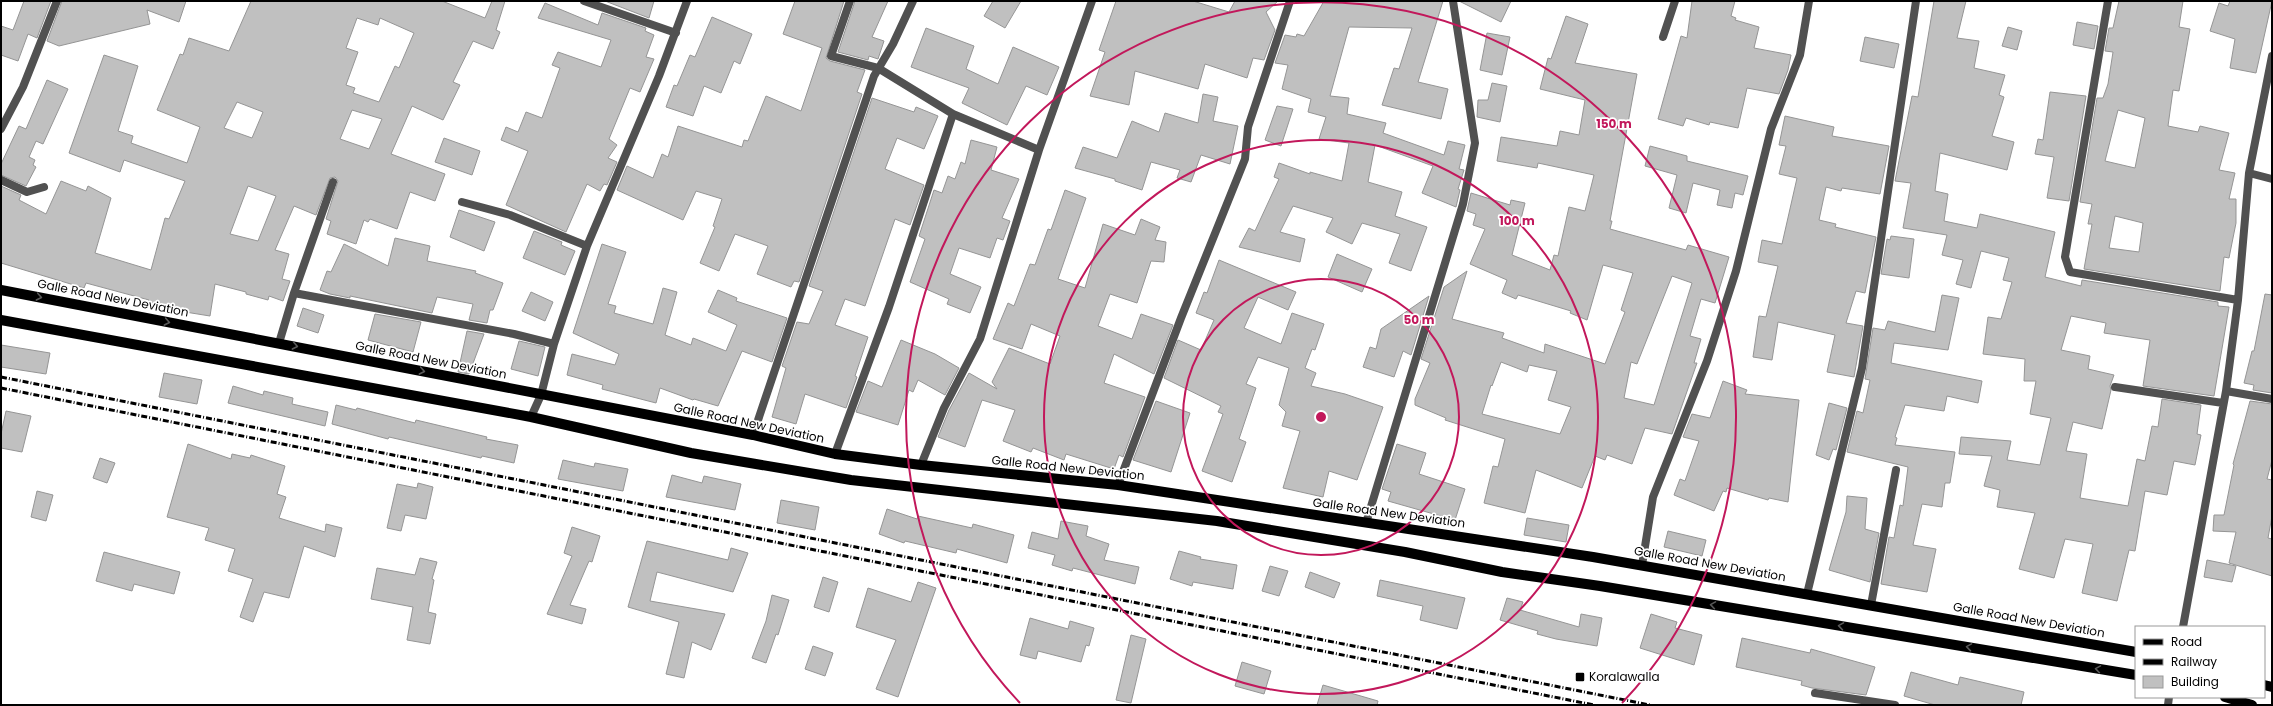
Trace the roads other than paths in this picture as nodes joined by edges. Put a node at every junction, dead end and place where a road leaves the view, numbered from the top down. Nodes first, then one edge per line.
1 (57, 1) edge
2 (584, 1) edge
3 (687, 1) edge
4 (850, 1) edge
5 (913, 1) edge
6 (1092, 1) edge
7 (1290, 1) edge
8 (1453, 1) edge
9 (1676, 1) edge
10 (1809, 1) edge
11 (1916, 1) edge
12 (2108, 1) edge
13 (676, 33) junction
14 (1663, 37) dead end
15 (2272, 56) edge
16 (878, 68) junction
17 (953, 114) junction
18 (1, 129) edge
19 (1039, 150) junction
20 (2249, 172) junction
21 (2272, 179) edge
22 (1, 180) edge
23 (333, 182) dead end
24 (44, 187) dead end
25 (462, 202) dead end
26 (587, 246) junction
27 (1, 290) edge
28 (294, 293) junction
29 (2238, 300) junction
30 (1, 320) edge
31 (279, 343) junction
32 (554, 344) junction
33 (2116, 387) dead end
34 (2226, 391) junction
35 (541, 395) junction
36 (2272, 399) edge
37 (2223, 403) junction
38 (531, 417) junction
39 (753, 435) junction
40 (835, 454) junction
41 (921, 465) junction
42 (1896, 470) dead end
43 (1118, 485) junction
44 (1366, 523) junction
45 (1642, 565) junction
46 (1807, 594) junction
47 (1871, 605) junction
48 (2183, 626) edge
49 (2135, 652) edge
50 (2135, 675) edge
51 (1815, 693) dead end
52 (2228, 698) edge
53 (1895, 705) edge
54 (2252, 705) edge

1 - 18 street
2 - 13 street
3 - 13 street
4 - 16 street
5 - 16 street
6 - 19 street
7 - 43 street
8 - 44 street
9 - 14 street
10 - 45 street
11 - 46 street
12 - 29 street
13 - 26 street
15 - 20 street
16 - 17 street
16 - 39 street
17 - 19 street
17 - 40 street
19 - 41 street
20 - 21 street
20 - 29 street
22 - 24 street
23 - 28 street
25 - 26 street
26 - 32 street
27 -> 31 main road, Galle Road New Deviation
28 - 31 street
28 - 32 street
29 - 34 street
30 - 38 main road
31 -> 35 main road, Galle Road New Deviation
32 - 35 street
33 - 37 street
34 - 36 street
34 - 37 street
35 - 38 street
35 - 39 main road, Galle Road New Deviation
37 - 48 street
50 -> 38 main road
39 - 40 main road, Galle Road New Deviation
40 - 41 main road, Galle Road New Deviation
41 - 43 main road, Galle Road New Deviation
42 - 47 street
43 - 44 main road, Galle Road New Deviation
44 - 45 main road, Galle Road New Deviation
45 - 46 main road, Galle Road New Deviation
46 - 47 main road, Galle Road New Deviation
47 - 49 main road, Galle Road New Deviation
51 - 53 street
52 - 54 main road

